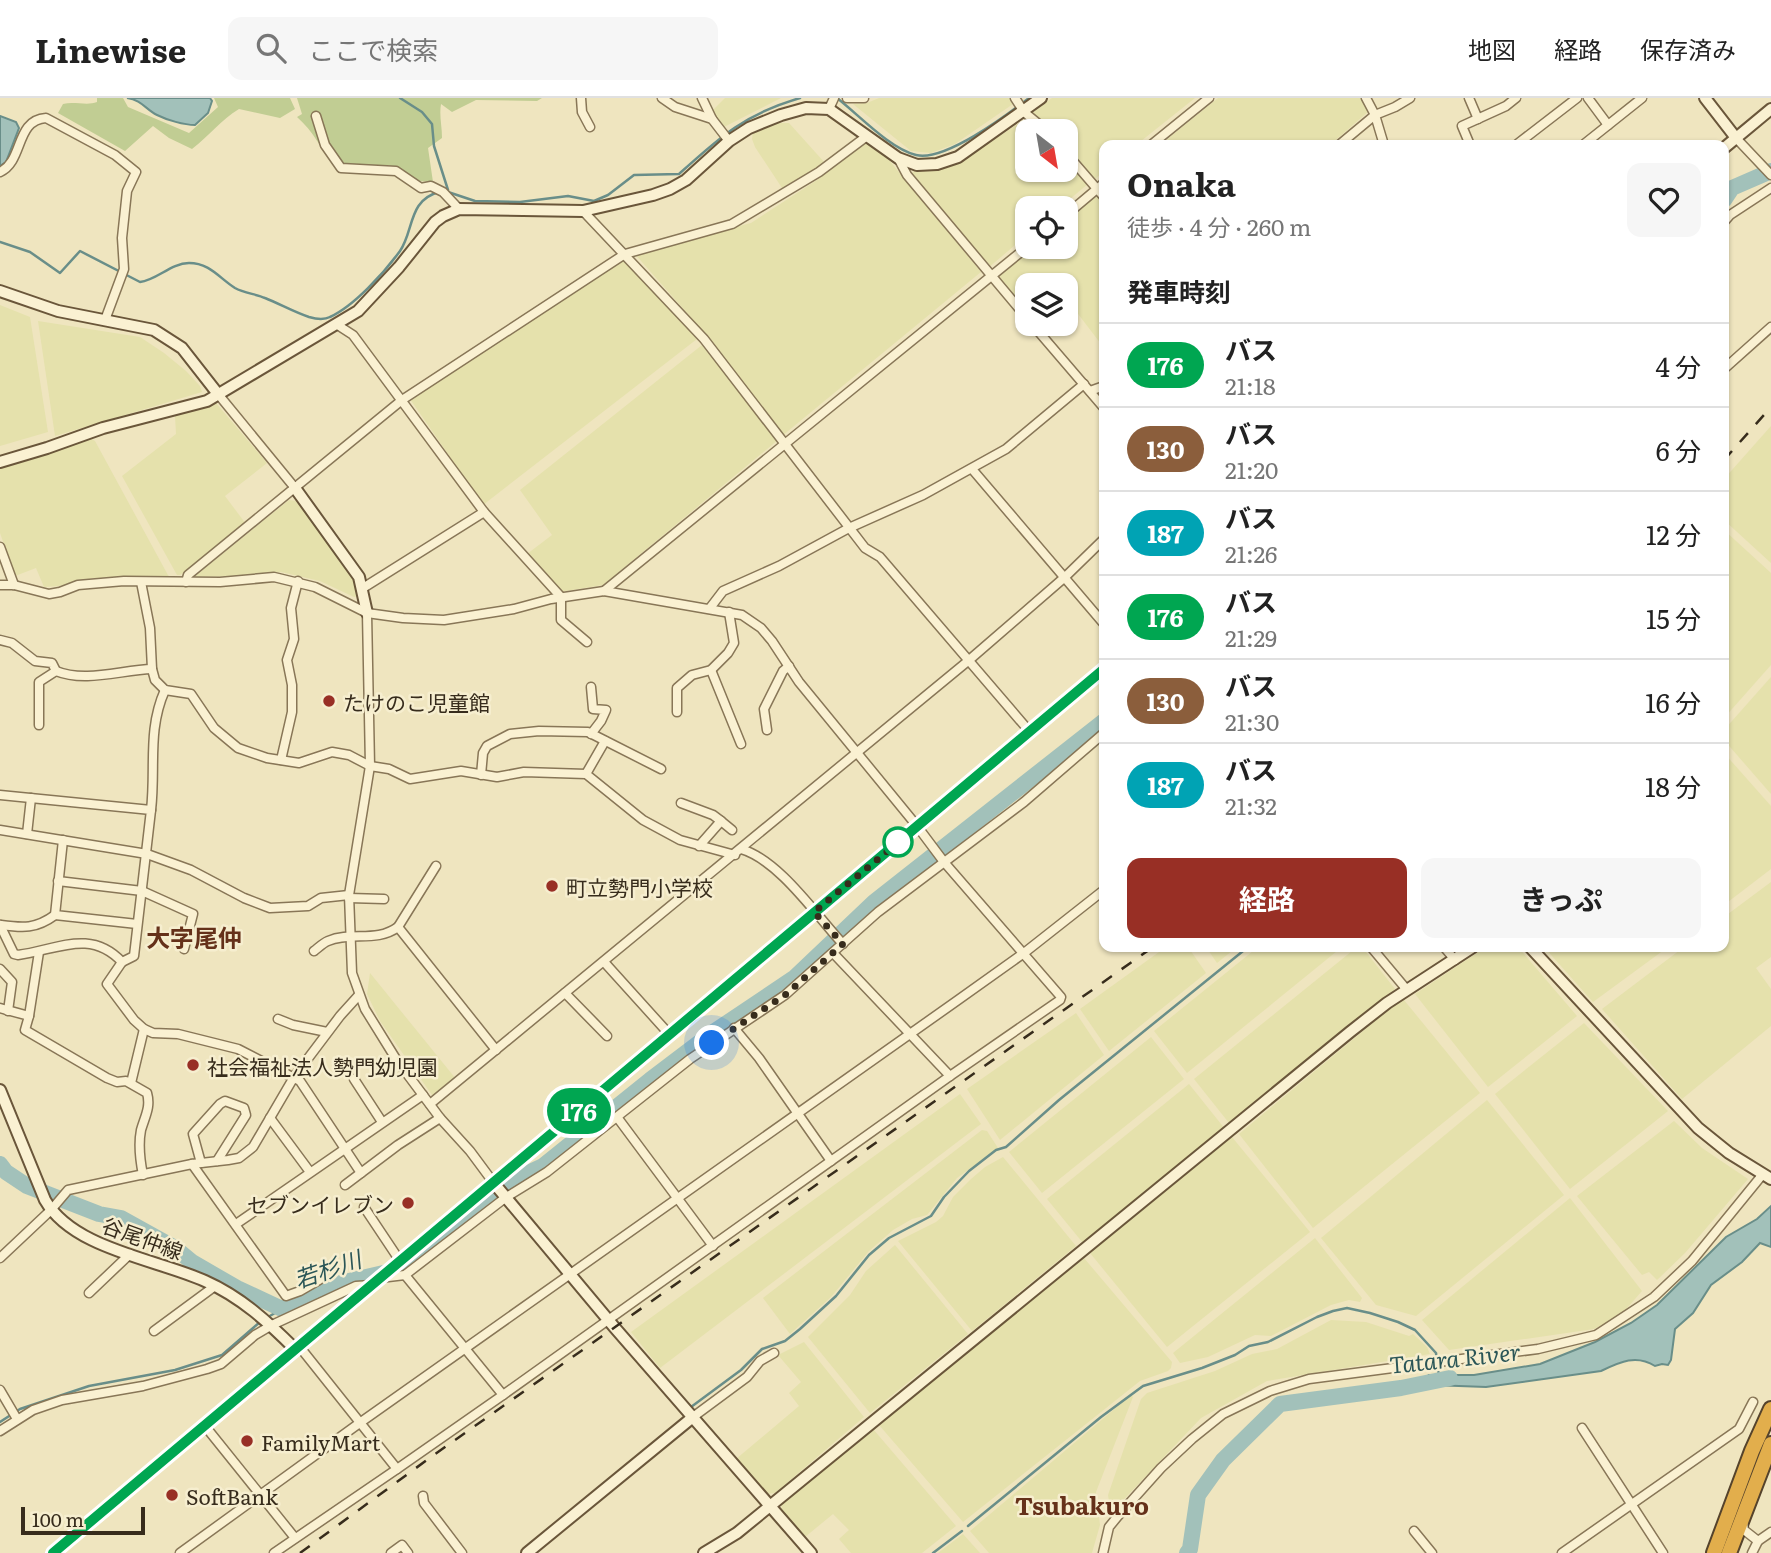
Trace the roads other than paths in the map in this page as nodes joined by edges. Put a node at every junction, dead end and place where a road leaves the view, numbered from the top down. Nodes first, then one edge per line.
1 (581, 98) edge
2 (662, 98) edge
3 (702, 98) edge
4 (846, 98) edge
5 (863, 98) edge
6 (1041, 98) edge
7 (1209, 98) edge
8 (1366, 98) edge
9 (1410, 98) edge
10 (1469, 98) edge
11 (1516, 98) edge
12 (1577, 98) edge
13 (1588, 98) edge
14 (1705, 98) edge
15 (1638, 99) edge
16 (832, 103) edge
17 (1019, 105) edge
18 (1771, 109) edge
19 (1375, 115) junction
20 (316, 116) dead end
21 (1478, 118) junction
22 (1034, 119) edge
23 (712, 120) junction
24 (1608, 125) junction
25 (590, 127) dead end
26 (725, 136) junction
27 (867, 136) junction
28 (1736, 138) junction
29 (1157, 140) edge
30 (1345, 140) edge
31 (1382, 140) edge
32 (1468, 140) edge
33 (1522, 140) edge
34 (1589, 140) edge
35 (1729, 144) edge
36 (898, 158) junction
37 (1078, 164) edge
38 (0, 172) edge
39 (1771, 175) edge
40 (1099, 184) edge
41 (1099, 188) edge
42 (1771, 188) edge
43 (1078, 205) edge
44 (459, 209) junction
45 (583, 211) junction
46 (1729, 216) edge
47 (625, 254) junction
48 (1015, 257) edge
49 (991, 276) junction
50 (0, 291) edge
51 (1015, 304) edge
52 (105, 320) junction
53 (336, 324) junction
54 (1771, 327) edge
55 (1042, 336) edge
56 (1729, 365) edge
57 (1084, 384) junction
58 (1099, 388) edge
59 (1090, 391) junction
60 (218, 394) junction
61 (402, 400) junction
62 (1099, 402) edge
63 (785, 445) junction
64 (0, 462) edge
65 (972, 469) junction
66 (295, 488) junction
67 (484, 512) junction
68 (849, 528) junction
69 (1099, 544) edge
70 (0, 547) edge
71 (1065, 577) junction
72 (298, 581) junction
73 (141, 582) junction
74 (186, 582) junction
75 (14, 584) junction
76 (0, 586) edge
77 (363, 588) junction
78 (604, 591) junction
79 (561, 597) junction
80 (710, 608) junction
81 (729, 612) junction
82 (367, 613) junction
83 (1099, 618) edge
84 (0, 640) edge
85 (587, 642) dead end
86 (968, 661) junction
87 (789, 666) junction
88 (152, 669) junction
89 (711, 670) junction
90 (56, 671) junction
91 (1099, 673) edge
92 (591, 687) dead end
93 (165, 690) junction
94 (677, 712) dead end
95 (39, 725) dead end
96 (766, 730) dead end
97 (1030, 732) junction
98 (591, 734) junction
99 (1099, 737) edge
100 (605, 741) junction
101 (741, 744) dead end
102 (856, 751) junction
103 (281, 760) junction
104 (370, 766) junction
105 (661, 769) dead end
106 (586, 774) junction
107 (481, 775) junction
108 (0, 795) edge
109 (31, 798) junction
110 (681, 803) dead end
111 (151, 810) junction
112 (721, 821) junction
113 (917, 825) junction
114 (0, 830) edge
115 (732, 830) dead end
116 (27, 834) junction
117 (63, 840) junction
118 (699, 846) junction
119 (738, 852) junction
120 (146, 854) junction
121 (944, 862) junction
122 (436, 866) dead end
123 (58, 881) junction
124 (142, 891) junction
125 (1099, 894) edge
126 (349, 896) junction
127 (384, 899) dead end
128 (814, 912) junction
129 (55, 915) junction
130 (0, 925) edge
131 (137, 925) junction
132 (398, 927) junction
133 (350, 937) junction
134 (843, 944) junction
135 (184, 949) dead end
136 (314, 951) dead end
137 (40, 952) junction
138 (1375, 952) edge
139 (1448, 952) edge
140 (1466, 952) edge
141 (1535, 952) edge
142 (1024, 953) junction
143 (834, 954) junction
144 (1455, 960) junction
145 (122, 962) junction
146 (605, 963) junction
147 (0, 969) edge
148 (1407, 990) junction
149 (565, 993) junction
150 (359, 995) junction
151 (4, 1009) edge
152 (29, 1016) junction
153 (278, 1019) dead end
154 (734, 1028) junction
155 (144, 1029) junction
156 (327, 1032) junction
157 (908, 1034) junction
158 (670, 1035) junction
159 (607, 1036) dead end
160 (496, 1050) junction
161 (950, 1076) junction
162 (294, 1077) junction
163 (354, 1079) dead end
164 (131, 1083) junction
165 (1, 1092) edge
166 (423, 1095) junction
167 (430, 1104) junction
168 (797, 1114) junction
169 (617, 1117) junction
170 (270, 1118) junction
171 (440, 1118) junction
172 (382, 1122) junction
173 (344, 1147) junction
174 (217, 1161) junction
175 (831, 1161) junction
176 (196, 1163) junction
177 (310, 1172) junction
178 (361, 1173) junction
179 (143, 1175) junction
180 (1768, 1177) edge
181 (345, 1185) dead end
182 (499, 1190) junction
183 (679, 1199) junction
184 (50, 1204) junction
185 (364, 1207) dead end
186 (239, 1222) dead end
187 (713, 1245) junction
188 (130, 1254) junction
189 (0, 1258) edge
190 (399, 1262) junction
191 (405, 1275) junction
192 (570, 1275) junction
193 (378, 1279) junction
194 (319, 1280) dead end
195 (215, 1286) junction
196 (309, 1286) junction
197 (89, 1293) dead end
198 (318, 1301) junction
199 (609, 1320) junction
200 (272, 1325) junction
201 (154, 1331) dead end
202 (297, 1347) junction
203 (465, 1349) junction
204 (774, 1353) dead end
205 (0, 1390) edge
206 (503, 1395) junction
207 (1753, 1402) dead end
208 (1771, 1409) edge
209 (693, 1417) junction
210 (17, 1419) junction
211 (361, 1423) junction
212 (205, 1426) junction
213 (1582, 1428) dead end
214 (0, 1431) edge
215 (1771, 1444) edge
216 (397, 1469) junction
217 (260, 1496) junction
218 (424, 1496) dead end
219 (1632, 1504) junction
220 (769, 1505) junction
221 (1743, 1515) junction
222 (1414, 1531) dead end
223 (1771, 1532) edge
224 (295, 1538) junction
225 (1758, 1541) junction
226 (53, 1553) edge
227 (180, 1553) edge
228 (274, 1553) edge
229 (391, 1553) edge
230 (408, 1553) edge
231 (461, 1553) edge
232 (527, 1553) edge
233 (704, 1553) edge
234 (811, 1553) edge
235 (1102, 1553) edge
236 (1432, 1553) edge
237 (1562, 1553) edge
238 (1664, 1553) edge
239 (1714, 1553) edge
240 (1729, 1553) edge
241 (1752, 1553) edge

1 - 25 street
2 - 23 street
3 - 23 street
4 - 5 street
6 - 17 street
7 - 29 street
8 - 19 street
9 - 19 street
10 - 21 street
11 - 21 street
12 - 33 street
13 - 24 street
14 - 28 street
15 - 24 street
16 - 26 street
16 - 27 street
17 - 22 street
17 - 36 street
18 - 28 street
19 - 30 street
19 - 31 street
20 - 44 street
21 - 32 street
23 - 26 street
24 - 34 street
26 - 45 street
27 - 36 street
27 - 47 street
28 - 35 street
28 - 39 street
36 - 49 street
37 - 40 street
38 - 52 street
41 - 43 street
42 - 46 street
44 - 45 street
44 - 53 street
45 - 47 street
47 - 61 street
47 - 63 street
48 - 49 street
49 - 51 street
49 - 63 street
50 - 52 street
52 - 60 street
53 - 60 street
53 - 61 street
54 - 56 street
55 - 57 street
57 - 59 street
57 - 65 street
58 - 59 street
59 - 62 street
60 - 64 street
60 - 66 street
61 - 66 street
61 - 67 street
63 - 68 street
63 - 78 street
65 - 68 street
65 - 71 street
66 - 74 street
66 - 77 street
67 - 77 street
67 - 79 street
68 - 80 street
68 - 86 street
69 - 71 street
70 - 75 street
71 - 83 street
71 - 86 street
72 - 74 street
72 - 82 street
72 - 103 street
73 - 74 street
73 - 75 street
73 - 88 street
75 - 76 street
77 - 82 street
78 - 79 street
78 - 80 street
79 - 82 street
79 - 85 street
80 - 81 street
81 - 87 street
81 - 89 street
82 - 104 street
84 - 90 street
86 - 97 street
86 - 102 street
87 - 96 street
87 - 102 street
88 - 90 street
88 - 93 street
89 - 94 street
89 - 101 street
90 - 95 street
91 - 97 street
92 - 98 street
93 - 103 street
93 - 111 street
97 - 113 street
98 - 100 street
98 - 107 street
99 - 121 street
100 - 105 street
100 - 106 street
102 - 113 street
102 - 119 street
103 - 104 street
104 - 107 street
104 - 126 street
106 - 107 street
106 - 118 street
108 - 109 street
109 - 111 street
109 - 116 street
110 - 112 street
111 - 120 street
112 - 115 street
112 - 118 street
113 - 121 street
113 - 128 street
114 - 116 street
116 - 117 street
117 - 120 street
117 - 123 street
118 - 119 street
119 - 128 street
119 - 146 street
120 - 124 street
120 - 126 street
121 - 134 street
121 - 142 street
122 - 132 street
123 - 124 street
123 - 129 street
124 - 131 street
124 - 135 street
125 - 142 street
126 - 127 street
126 - 133 street
128 - 134 street
128 - 158 street
129 - 130 street
129 - 131 street
130 - 137 street
131 - 145 street
132 - 133 street
132 - 160 street
133 - 136 street
133 - 150 street
134 - 143 street
137 - 145 street
137 - 152 street
138 - 148 street
139 - 144 street
140 - 144 street
141 - 180 street
142 - 157 street
142 - 161 street
143 - 154 street
143 - 157 street
144 - 148 street
145 - 155 street
146 - 149 street
146 - 158 street
147 - 151 street
148 - 220 street
149 - 159 street
149 - 160 street
150 - 156 street
150 - 166 street
151 - 152 street
152 - 164 street
153 - 156 street
154 - 168 street
154 - 169 street
155 - 162 street
155 - 164 street
156 - 162 street
157 - 161 street
157 - 168 street
158 - 182 street
160 - 167 street
161 - 175 street
162 - 170 street
162 - 173 street
163 - 172 street
164 - 179 street
165 - 184 street, 谷尾仲線
166 - 167 street
166 - 172 street
167 - 171 street
168 - 175 street
168 - 183 street
169 - 182 street
169 - 183 street
170 - 174 street
170 - 177 street
171 - 178 street
171 - 182 street
172 - 173 street
173 - 177 street
173 - 178 street
174 - 176 street
174 - 176 street
175 - 187 street
176 - 179 street
176 - 196 street
177 - 186 street
178 - 181 street
179 - 184 street
180 - 235 street
182 - 190 street
182 - 191 street
182 - 192 street
183 - 187 street
183 - 192 street
184 - 188 street, 谷尾仲線
184 - 189 street
185 - 190 street
187 - 199 street
188 - 195 street, 谷尾仲線
188 - 197 street
190 - 193 street
191 - 193 street
191 - 203 street
192 - 199 street
192 - 203 street
193 - 198 street
193 - 202 street
194 - 196 street
195 - 200 street, 谷尾仲線
195 - 201 street
196 - 198 street
198 - 200 street
199 - 206 street
199 - 209 street
200 - 202 street, 谷尾仲線
200 - 210 street
202 - 211 street
202 - 212 street
203 - 206 street
203 - 211 street
204 - 209 street
205 - 210 street
206 - 216 street
207 - 219 street
208 - 239 highway
209 - 220 street
209 - 232 street
210 - 214 street
211 - 216 street
211 - 217 street
212 - 217 street
212 - 226 street
213 - 219 street
215 - 221 highway
216 - 224 street
217 - 224 street
217 - 227 street
218 - 231 street
219 - 237 street
219 - 238 street
220 - 233 street
220 - 234 street
221 - 225 street
221 - 240 highway
222 - 236 street
223 - 225 street
224 - 228 street
225 - 241 street
229 - 230 street

